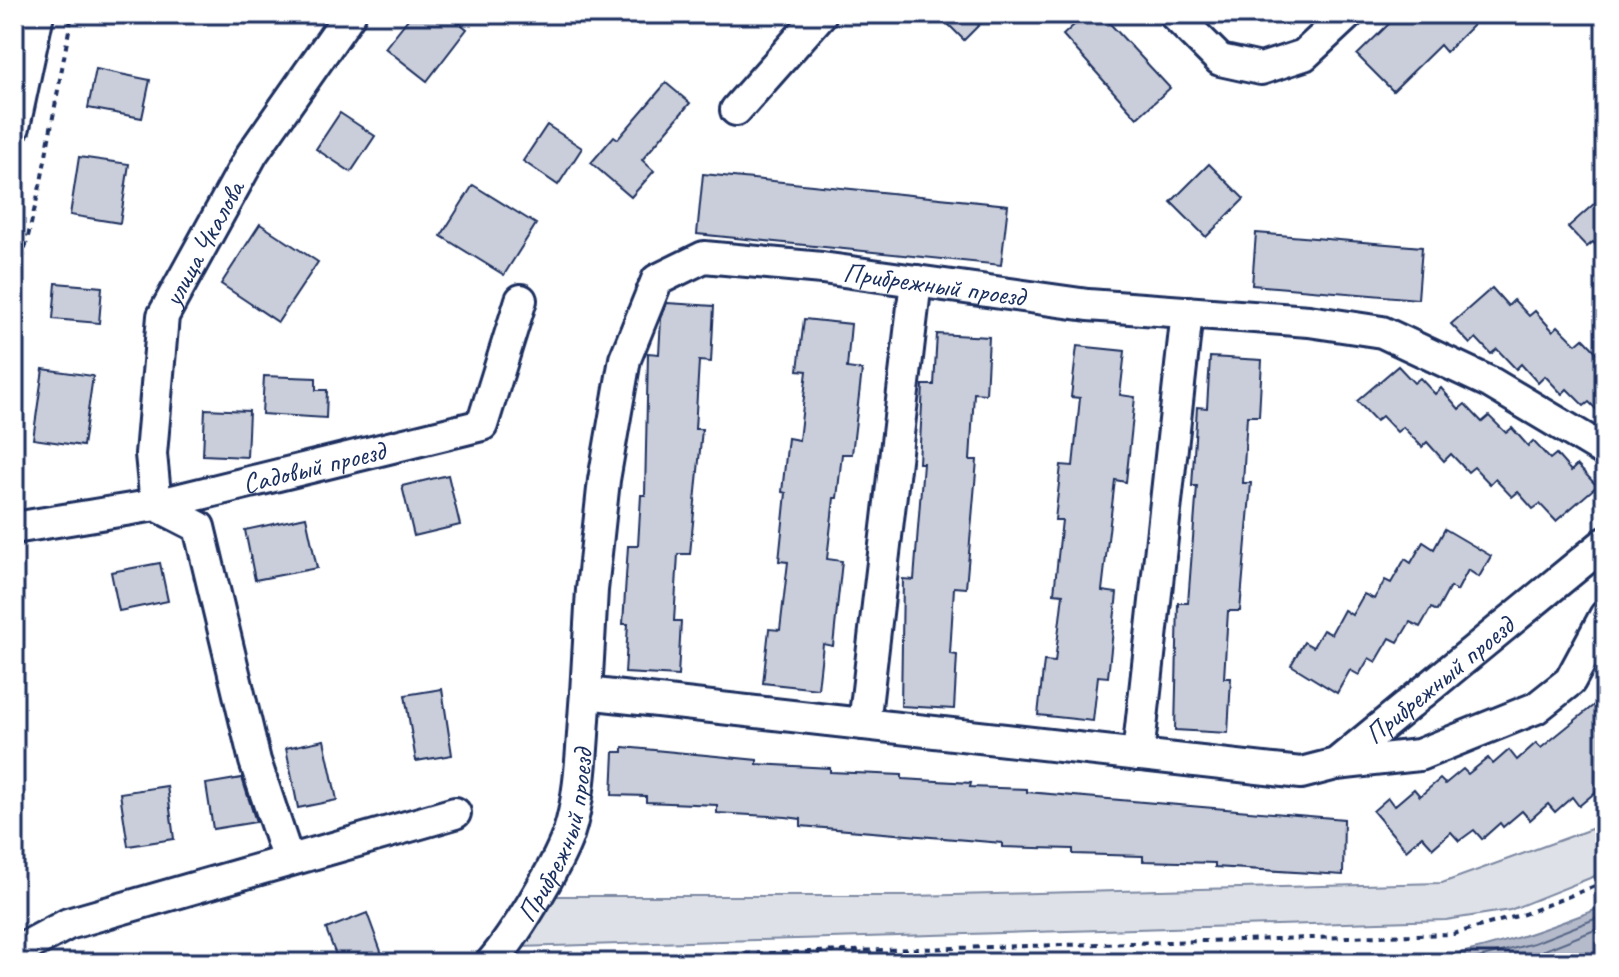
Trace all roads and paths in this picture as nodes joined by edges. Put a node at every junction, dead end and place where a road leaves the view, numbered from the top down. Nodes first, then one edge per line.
1 (38, 14) edge
2 (72, 14) edge
3 (350, 14) edge
4 (821, 14) edge
5 (1174, 14) edge
6 (1348, 14) edge
7 (736, 110) dead end
8 (14, 127) edge
9 (916, 281) junction
10 (14, 295) edge
11 (521, 300) dead end
12 (1187, 312) junction
13 (1605, 451) edge
14 (156, 505) junction
15 (14, 528) edge
16 (1605, 543) edge
17 (1605, 616) edge
18 (586, 693) junction
19 (864, 724) junction
20 (1138, 755) junction
21 (1336, 764) junction
22 (455, 813) dead end
23 (288, 860) junction
24 (1605, 882) edge
25 (14, 953) edge
26 (492, 962) edge

1 - 8 street
2 - 10 path
3 - 14 street, улица Чкалова
4 - 7 street
5 - 6 street
9 - 12 street, Прибрежный проезд
9 - 18 street, Прибрежный проезд
9 - 19 street
11 - 14 street, Садовый проезд
12 - 13 street, Прибрежный проезд
12 - 20 street
14 - 15 street, Садовый проезд
14 - 23 street
16 - 21 street, Прибрежный проезд
17 - 21 street
18 - 19 street, Прибрежный проезд
18 - 26 street, Прибрежный проезд
19 - 20 street, Прибрежный проезд
20 - 21 street, Прибрежный проезд
22 - 23 street
23 - 25 street
24 - 26 path

